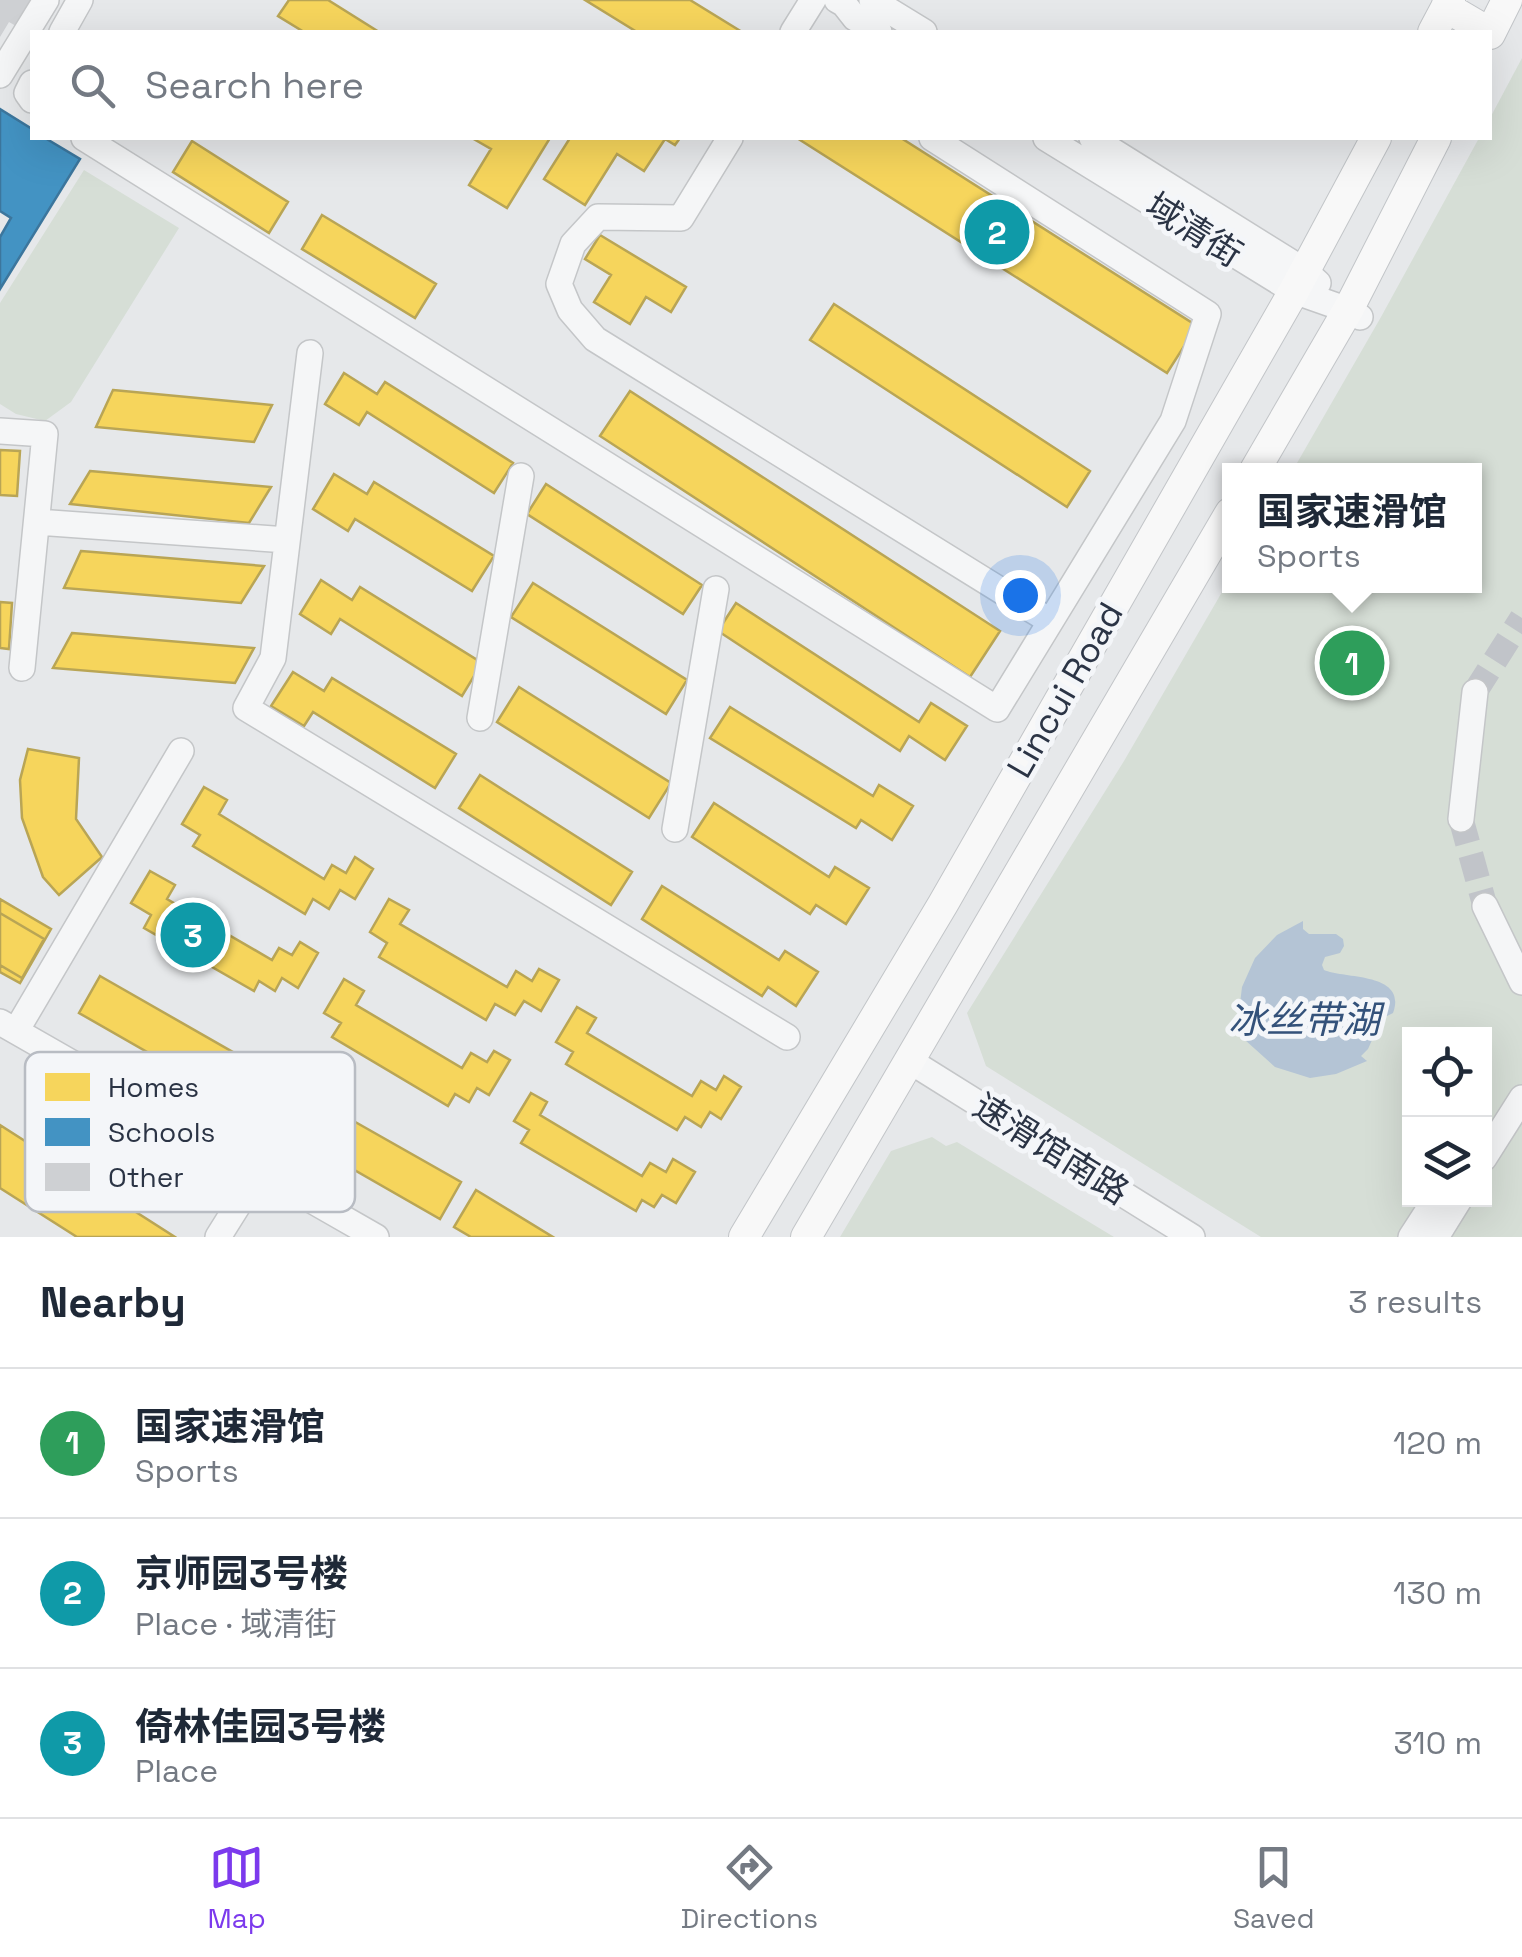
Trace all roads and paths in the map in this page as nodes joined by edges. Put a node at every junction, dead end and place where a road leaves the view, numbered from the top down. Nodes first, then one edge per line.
1 (46, 0) edge
2 (80, 0) edge
3 (813, 0) edge
4 (837, 0) edge
5 (872, 0) edge
6 (1507, 0) edge
7 (1443, 13) edge
8 (63, 30) edge
9 (794, 30) edge
10 (876, 30) edge
11 (921, 30) edge
12 (1481, 30) edge
13 (1492, 30) edge
14 (0, 75) edge
15 (87, 140) edge
16 (729, 140) edge
17 (935, 140) edge
18 (1050, 140) edge
19 (1095, 140) edge
20 (1375, 140) edge
21 (1435, 140) edge
22 (1330, 223) junction
23 (1379, 249) junction
24 (1300, 281) junction
25 (1354, 313) junction
26 (1269, 335) junction
27 (310, 353) dead end
28 (1316, 365) junction
29 (0, 432) edge
30 (1258, 463) edge
31 (521, 476) dead end
32 (36, 522) junction
33 (1222, 528) edge
34 (287, 540) junction
35 (716, 589) dead end
36 (1050, 621) junction
37 (22, 668) dead end
38 (1475, 692) tunnel mouth
39 (480, 718) dead end
40 (181, 752) dead end
41 (1462, 819) tunnel mouth
42 (675, 829) dead end
43 (1485, 906) tunnel mouth
44 (1522, 982) edge
45 (8, 1026) edge
46 (788, 1038) dead end
47 (54, 1052) edge
48 (910, 1061) junction
49 (1522, 1095) edge
50 (1492, 1119) edge
51 (1492, 1145) edge
52 (1431, 1207) edge
53 (1455, 1207) edge
54 (234, 1212) edge
55 (333, 1212) edge
56 (218, 1237) edge
57 (376, 1237) edge
58 (744, 1237) edge
59 (806, 1237) edge
60 (1192, 1237) edge
61 (1412, 1237) edge
62 (1436, 1237) edge

1 - 14 street
2 - 8 street
3 - 9 street
4 - 10 street
5 - 11 street
6 - 13 main road
7 - 12 main road
15 - 36 street
16 - 36 street
17 - 36 street
18 - 24 street, 域清街
19 - 24 street, 域清街
20 - 22 main road, Lincui Road
21 - 23 main road
22 - 23 main road
22 - 24 main road, Lincui Road
23 - 25 main road
24 - 25 street, 域清街
24 - 26 main road, Lincui Road
25 - 28 main road
26 - 28 main road
26 - 58 main road, Lincui Road
27 - 34 street
28 - 30 main road
29 - 32 street
31 - 39 street
32 - 34 street
32 - 37 street
33 - 48 main road, Lincui Road
34 - 46 street
35 - 42 street
38 - 41 street
40 - 45 street
43 - 44 street
45 - 47 street
48 - 59 main road, Lincui Road
48 - 60 street, 速滑馆南路
49 - 50 street
49 - 51 street
52 - 61 street
53 - 62 street
54 - 56 street
55 - 57 street

